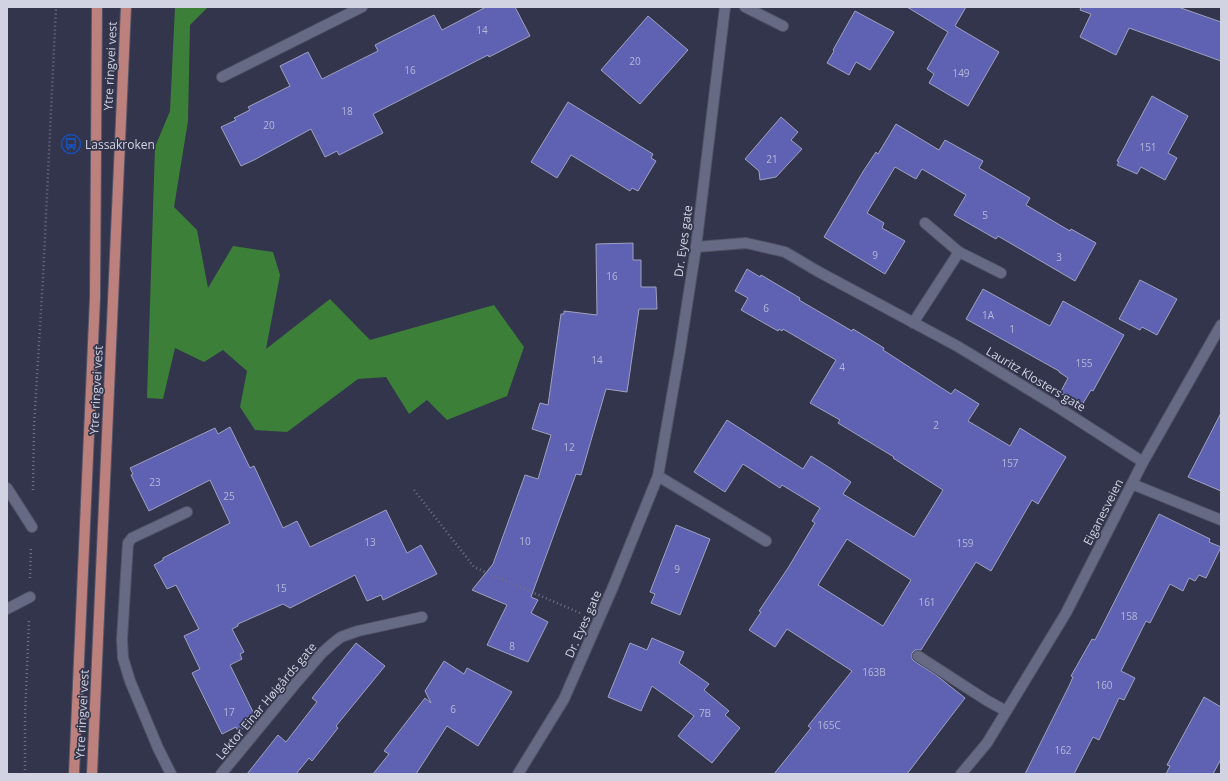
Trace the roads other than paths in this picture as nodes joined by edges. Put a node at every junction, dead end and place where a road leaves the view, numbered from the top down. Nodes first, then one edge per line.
1 (97, 7) edge
2 (126, 7) edge
3 (362, 7) edge
4 (724, 7) edge
5 (745, 7) edge
6 (783, 26) dead end
7 (222, 76) dead end
8 (925, 222) dead end
9 (696, 247) junction
10 (959, 252) junction
11 (1001, 274) dead end
12 (913, 323) junction
13 (1221, 325) edge
14 (1143, 462) junction
15 (658, 476) junction
16 (1132, 484) junction
17 (7, 488) edge
18 (187, 512) dead end
19 (1221, 520) edge
20 (32, 527) road end
21 (766, 541) dead end
22 (30, 597) road end
23 (7, 609) edge
24 (422, 617) dead end
25 (918, 656) dead end
26 (1006, 711) junction
27 (74, 774) edge
28 (92, 774) edge
29 (171, 774) edge
30 (221, 774) edge
31 (518, 774) edge
32 (961, 774) edge

1 - 27 main road, Ytre ringvei vest
2 - 28 main road, Ytre ringvei vest
3 - 7 street
4 - 9 street, Dr. Eyes gate
5 - 6 street
8 - 10 street
9 - 12 street, Lauritz Klosters gate
9 - 15 street, Dr. Eyes gate
10 - 11 street
10 - 12 street
12 - 14 street, Lauritz Klosters gate
13 - 14 street, Eiganesveien
14 - 16 street, Eiganesveien
15 - 21 street
15 - 31 street, Dr. Eyes gate
16 - 19 street
16 - 26 street, Eiganesveien
17 - 20 street
18 - 29 street
22 - 23 street
24 - 30 street, Lektor Einar Høigårds gate
25 - 26 street
26 - 32 street, Eiganesveien

